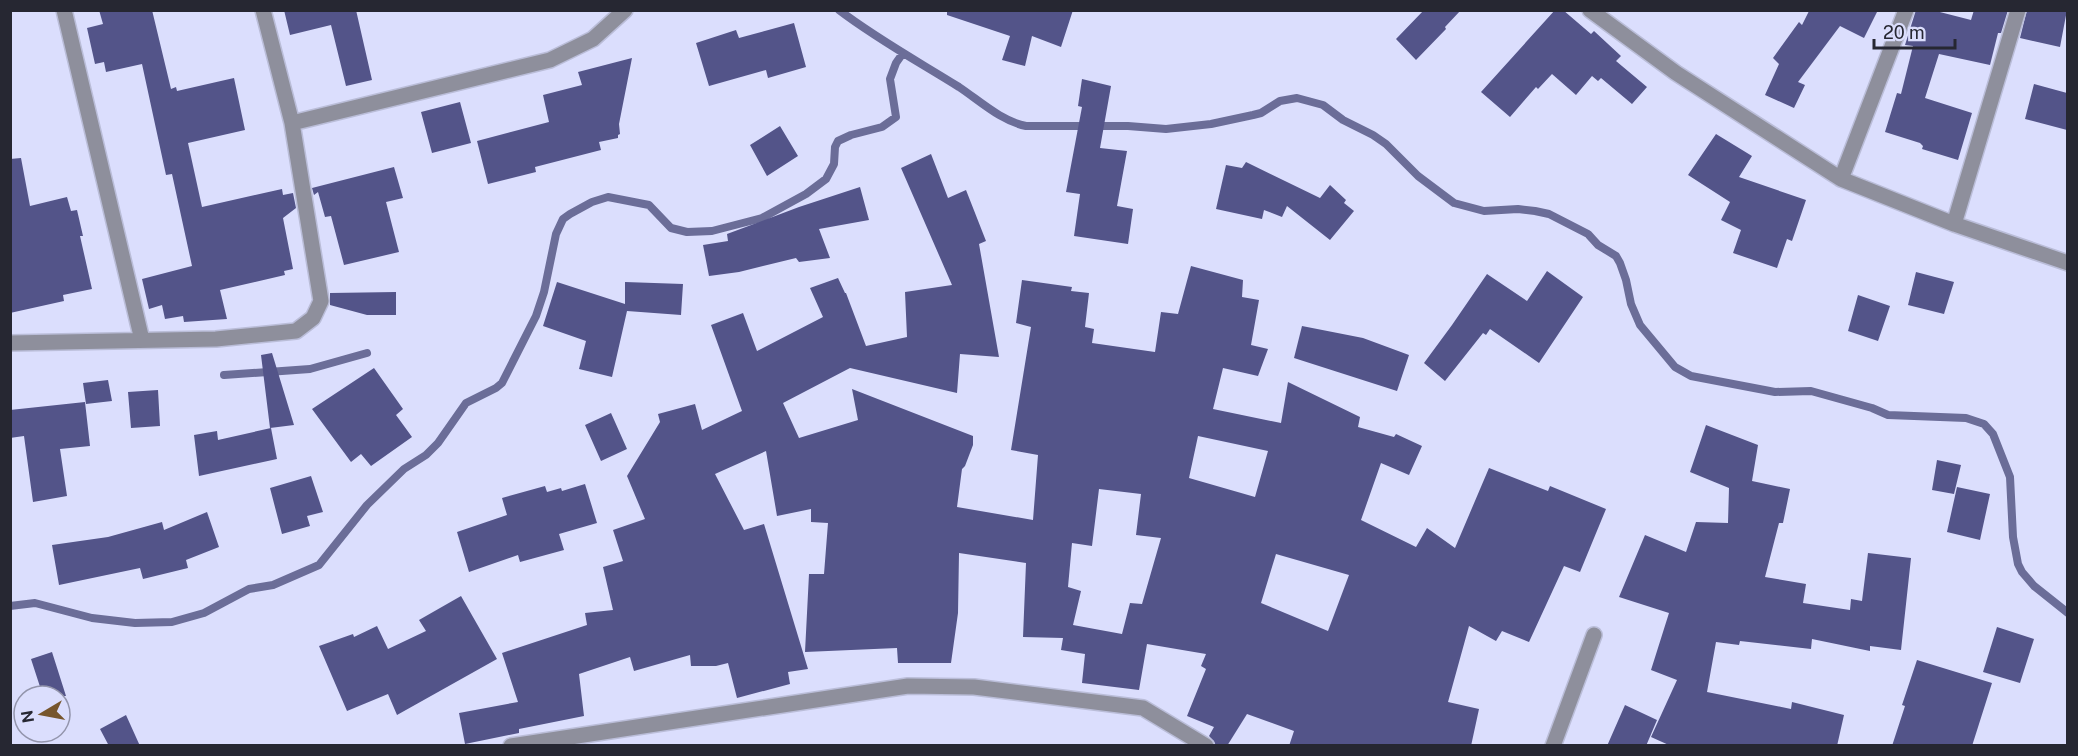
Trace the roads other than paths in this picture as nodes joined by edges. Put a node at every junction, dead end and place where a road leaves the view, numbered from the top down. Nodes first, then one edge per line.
1 (64, 10) edge
2 (263, 10) edge
3 (625, 10) edge
4 (1590, 10) edge
5 (1906, 10) edge
6 (2018, 10) edge
7 (292, 123) junction
8 (1841, 179) junction
9 (1954, 224) junction
10 (2067, 263) edge
11 (142, 340) junction
12 (10, 343) edge
13 (1594, 635) dead end
14 (511, 746) edge
15 (1206, 746) edge
16 (1553, 746) edge

1 - 11 street
2 - 7 street
3 - 7 street
4 - 8 street
5 - 8 street
6 - 9 street
7 - 11 street
8 - 9 street
9 - 10 street
11 - 12 street
13 - 16 street
14 - 15 street

